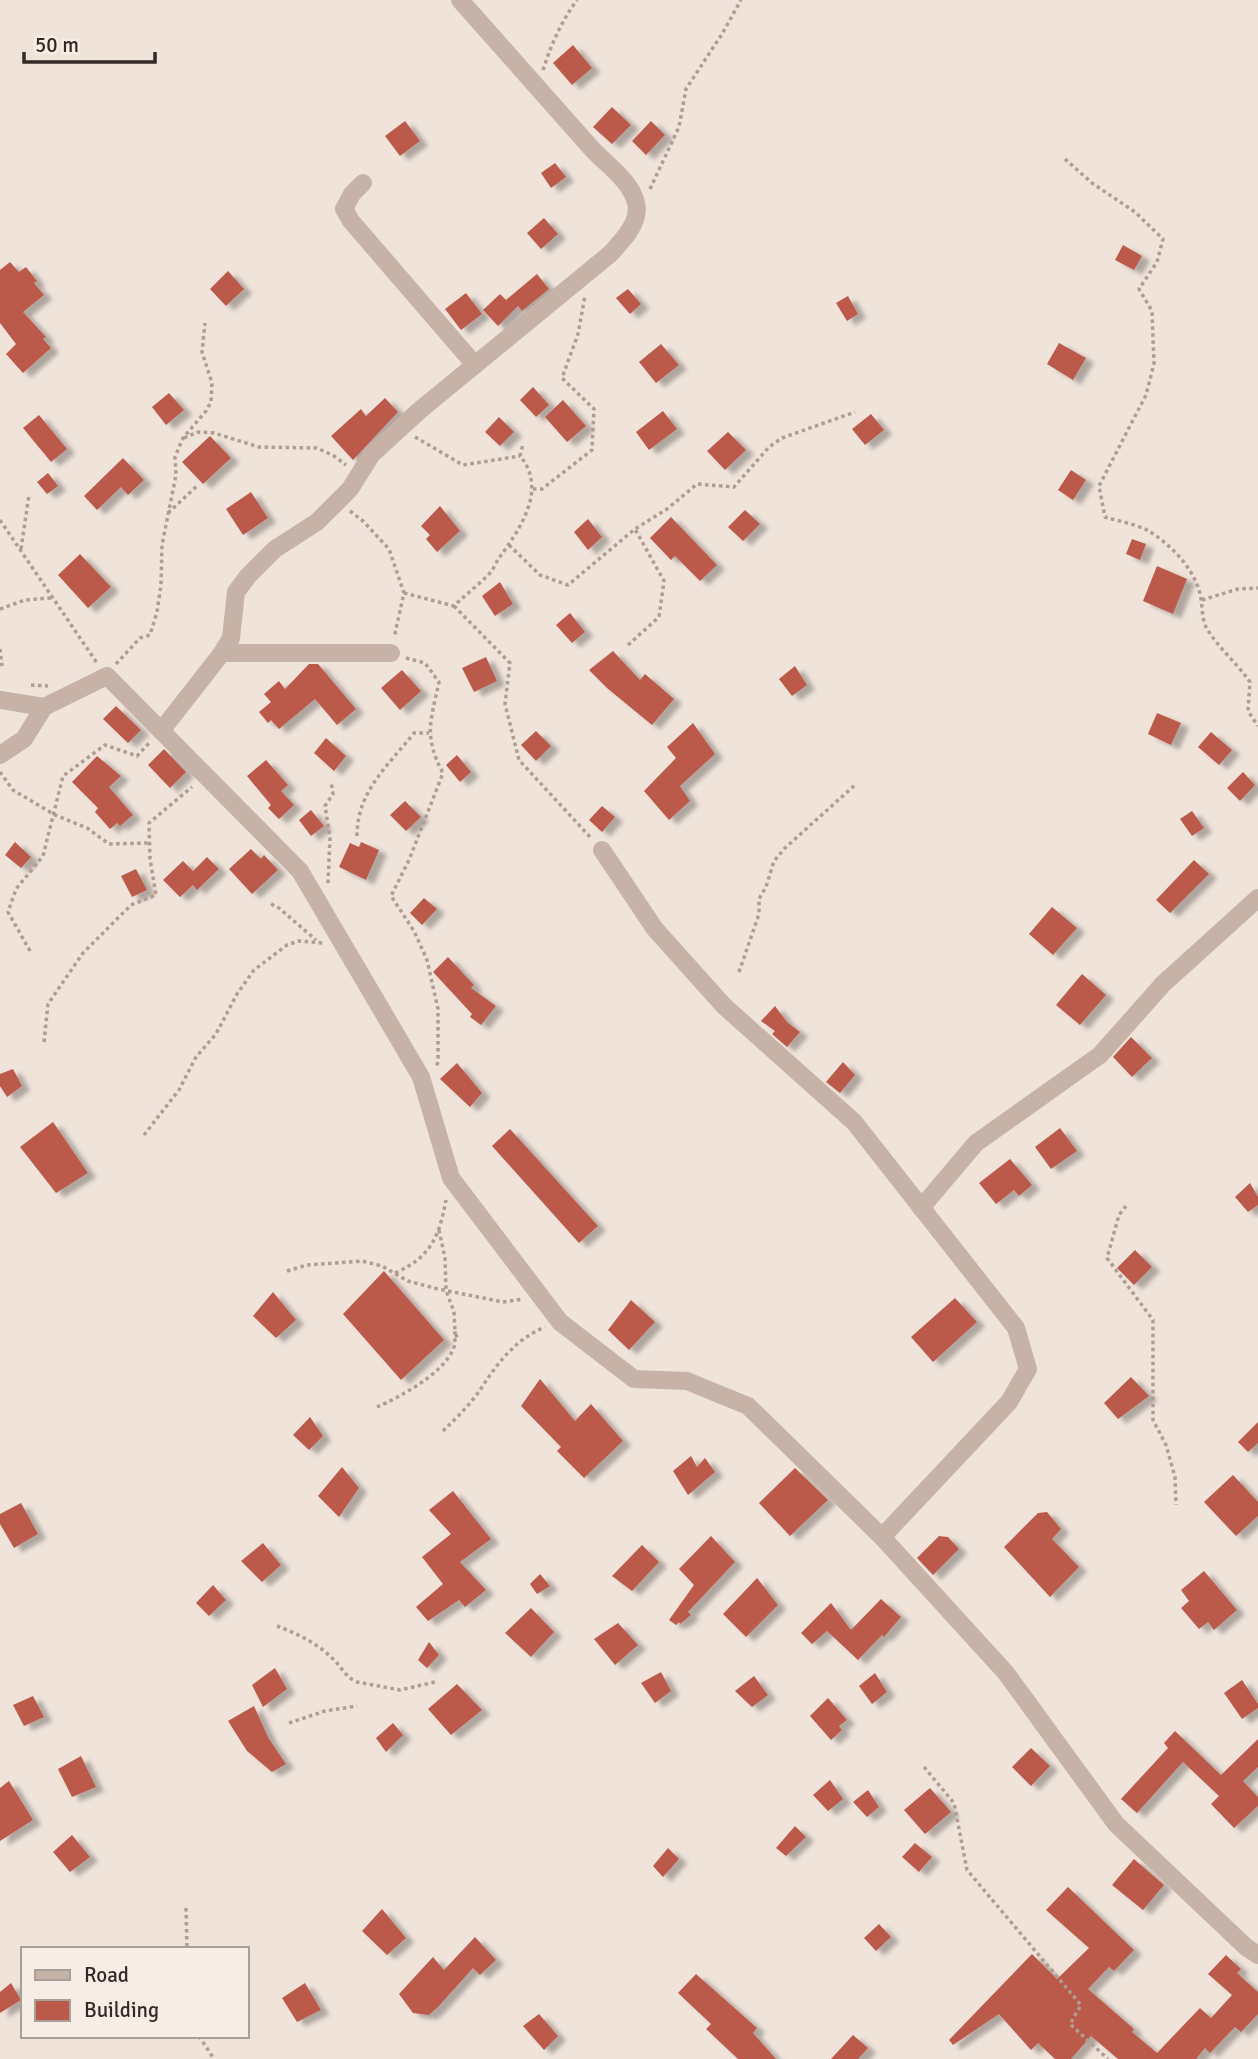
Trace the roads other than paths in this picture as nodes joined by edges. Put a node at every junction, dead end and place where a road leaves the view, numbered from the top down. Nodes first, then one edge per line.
1 (460, 0) edge
2 (363, 183) dead end
3 (475, 365) junction
4 (222, 653) junction
5 (391, 653) road end
6 (0, 700) edge
7 (44, 707) junction
8 (161, 730) junction
9 (0, 755) edge
10 (602, 849) road end
11 (1258, 898) edge
12 (921, 1208) junction
13 (882, 1537) junction
14 (1258, 1955) edge

1 - 3 street
2 - 3 street
3 - 4 street
4 - 5 street
4 - 8 street
6 - 7 street
7 - 8 street
7 - 9 street
8 - 13 street
10 - 12 street
11 - 12 street
12 - 13 street
13 - 14 street

